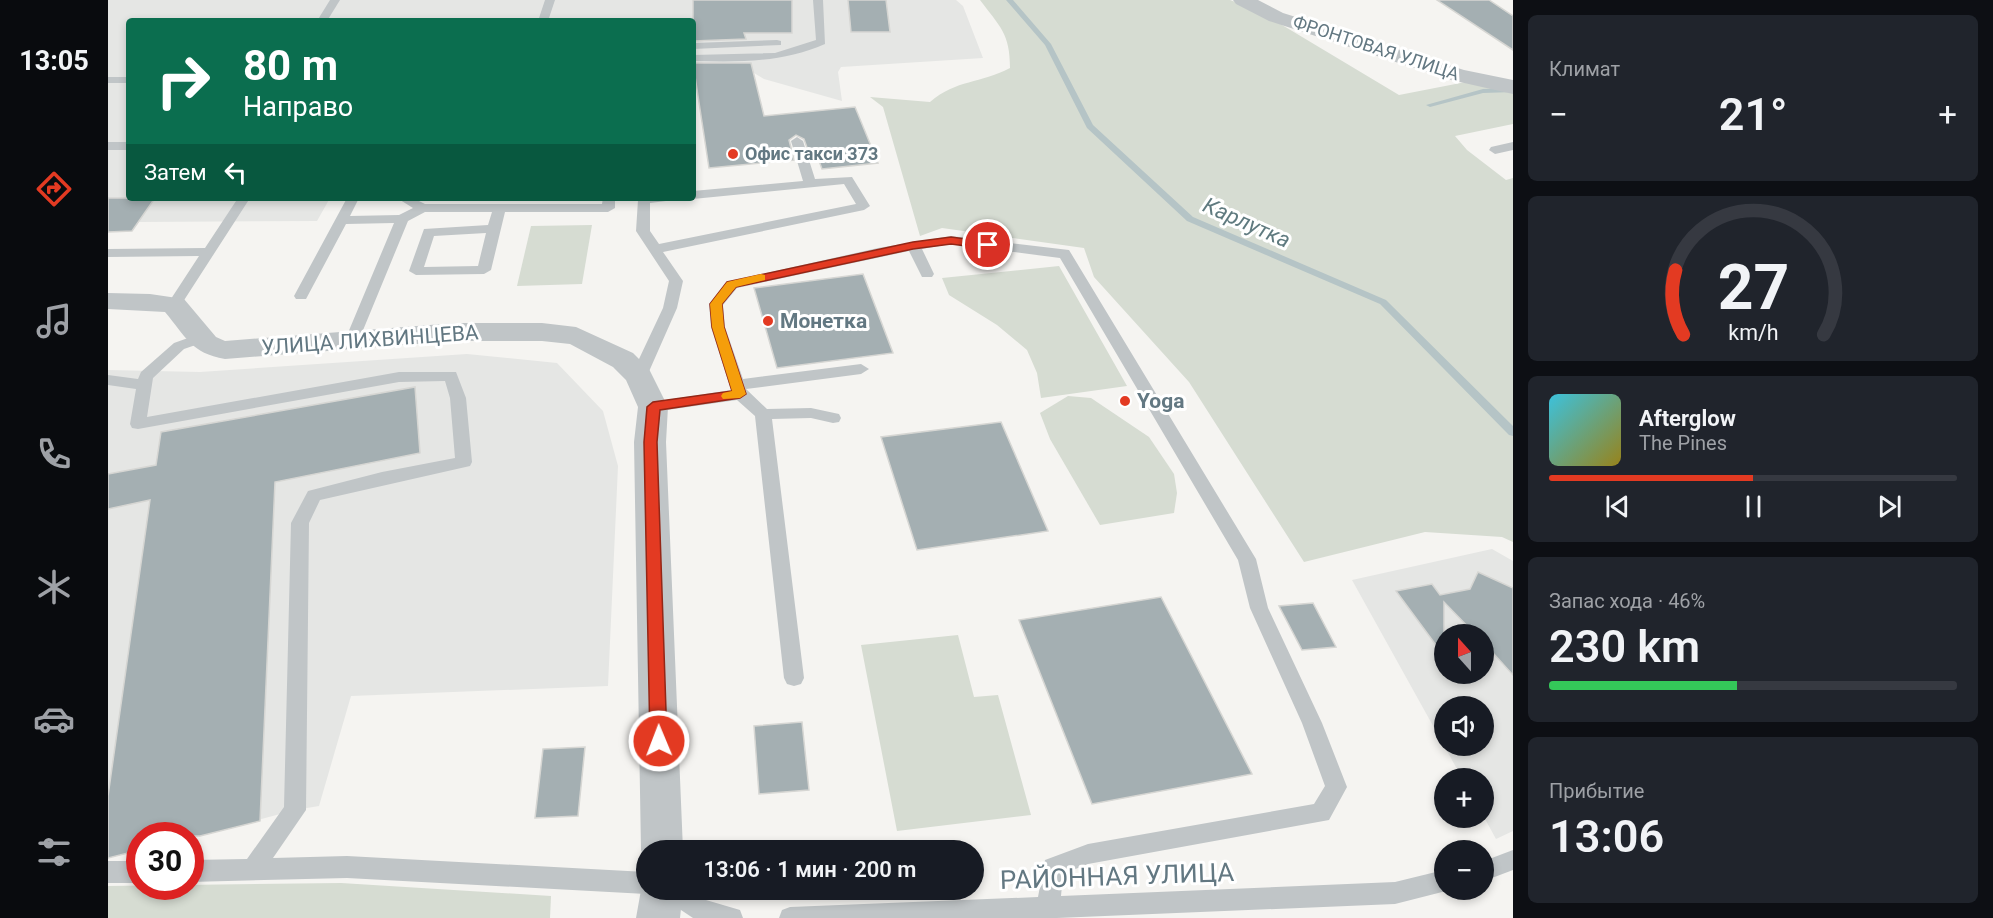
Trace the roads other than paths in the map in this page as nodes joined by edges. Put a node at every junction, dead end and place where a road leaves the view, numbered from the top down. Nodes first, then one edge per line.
1 (334, 0) edge
2 (550, 0) edge
3 (818, 0) edge
4 (1243, 0) edge
5 (324, 18) edge
6 (544, 18) edge
7 (777, 43) dead end
8 (696, 46) edge
9 (696, 58) edge
10 (108, 80) edge
11 (126, 80) edge
12 (1513, 87) edge
13 (796, 141) dead end
14 (108, 146) edge
15 (126, 146) edge
16 (1513, 146) edge
17 (1495, 150) dead end
18 (810, 184) junction
19 (696, 195) edge
20 (242, 201) edge
21 (351, 201) edge
22 (409, 201) edge
23 (609, 201) edge
24 (644, 201) edge
25 (423, 208) junction
26 (500, 208) junction
27 (402, 219) junction
28 (341, 220) junction
29 (494, 229) junction
30 (913, 245) junction
31 (656, 249) junction
32 (208, 252) junction
33 (108, 253) edge
34 (927, 274) dead end
35 (301, 296) dead end
36 (108, 301) edge
37 (174, 305) junction
38 (202, 338) junction
39 (352, 340) junction
40 (861, 369) dead end
41 (108, 380) edge
42 (144, 386) junction
43 (738, 389) junction
44 (646, 392) junction
45 (763, 414) junction
46 (833, 418) dead end
47 (794, 678) dead end
48 (662, 840) edge
49 (1513, 860) edge
50 (1494, 867) edge
51 (252, 870) junction
52 (204, 871) edge
53 (108, 872) edge
54 (126, 872) edge
55 (636, 882) edge
56 (1434, 883) edge
57 (661, 900) edge
58 (686, 900) edge
59 (1048, 907) junction
60 (658, 918) edge
61 (732, 918) edge
62 (790, 918) edge

1 - 5 lane
2 - 6 lane
3 - 9 lane
4 - 12 street, ФРОНТОВАЯ УЛИЦА
7 - 8 lane
10 - 11 lane
13 - 18 lane
14 - 15 lane
16 - 17 lane
18 - 19 lane
18 - 31 lane
20 - 32 lane
21 - 28 lane
22 - 25 lane
23 - 26 lane
24 - 31 lane
25 - 26 lane
25 - 27 lane
26 - 29 lane
27 - 28 lane
27 - 39 lane
28 - 35 lane
29 - 29 lane
30 - 34 lane
30 - 43 lane
30 - 59 lane
31 - 44 lane
32 - 33 lane
32 - 37 lane
36 - 37 street
37 - 38 street, УЛИЦА ЛИХВИНЦЕВА
38 - 39 street, УЛИЦА ЛИХВИНЦЕВА
38 - 42 lane
39 - 44 street, УЛИЦА ЛИХВИНЦЕВА
40 - 43 lane
41 - 42 lane
42 - 51 lane
43 - 44 lane
43 - 45 lane
44 - 48 street
45 - 46 lane
45 - 47 lane
49 - 50 lane
51 - 52 lane
51 - 55 lane
53 - 54 lane
56 - 59 lane, РАЙОННАЯ УЛИЦА
57 - 60 street
58 - 61 lane
59 - 62 lane, РАЙОННАЯ УЛИЦА

